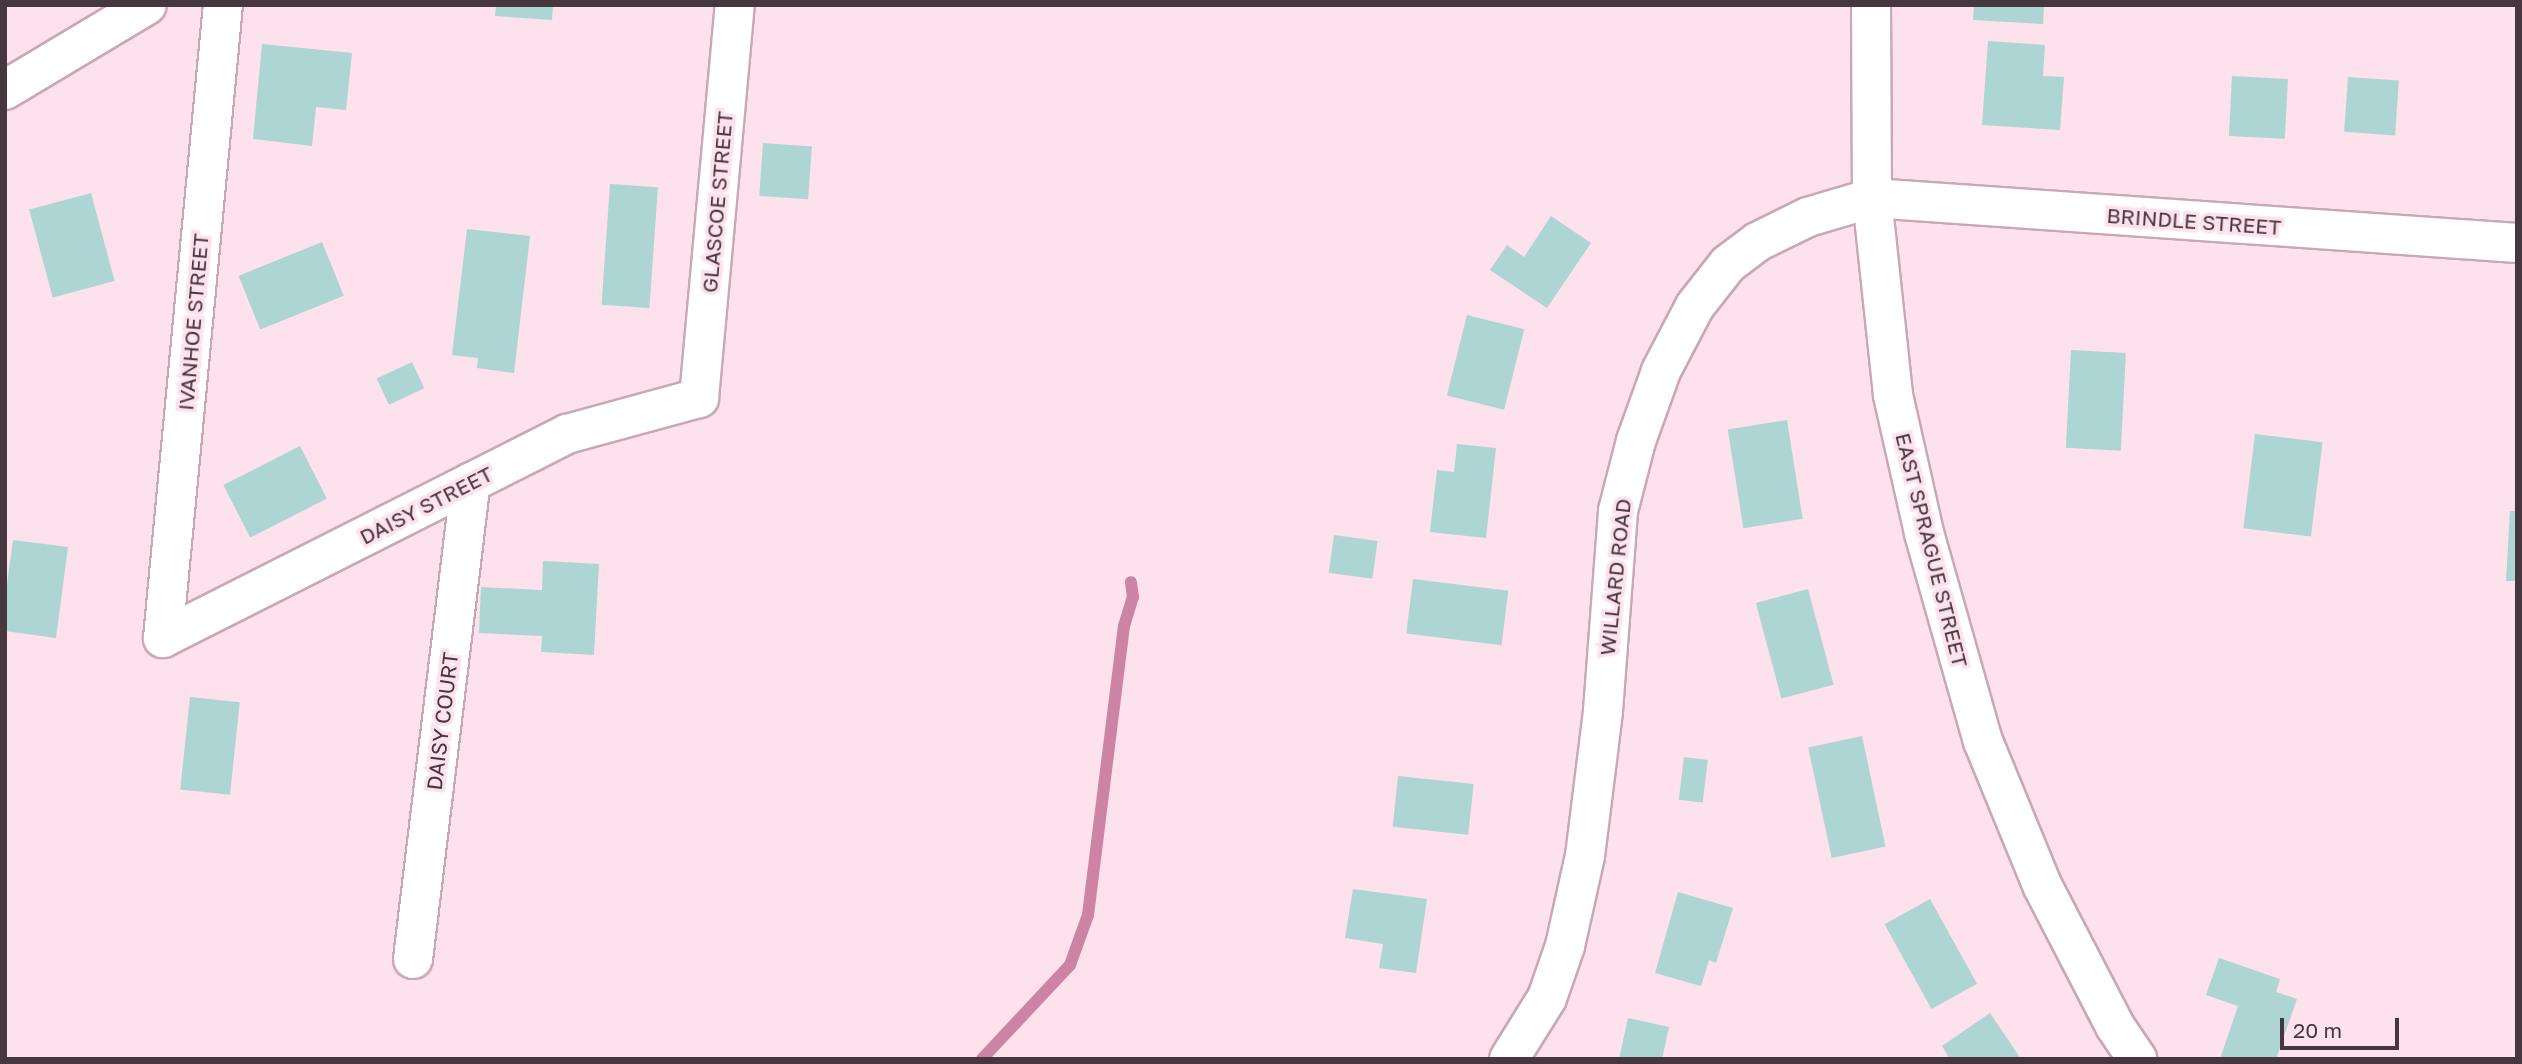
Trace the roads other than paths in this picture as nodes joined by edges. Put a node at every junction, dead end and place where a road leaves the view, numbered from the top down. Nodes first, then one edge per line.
1 (147, 5) edge
2 (223, 5) edge
3 (735, 5) edge
4 (1871, 5) edge
5 (5, 90) edge
6 (1872, 198) junction
7 (2517, 243) edge
8 (699, 398) joint
9 (471, 482) junction
10 (163, 638) joint
11 (414, 959) dead end
12 (1509, 1059) edge
13 (2137, 1059) edge

1 - 5 street
2 - 10 street, IVANHOE STREET
3 - 8 street, GLASCOE STREET
4 - 6 street, EAST SPRAGUE STREET
6 - 7 street, BRINDLE STREET
6 - 12 street, WILLARD ROAD
6 - 13 street, EAST SPRAGUE STREET
8 - 9 street, DAISY STREET
9 - 10 street, DAISY STREET
9 - 11 street, DAISY COURT

